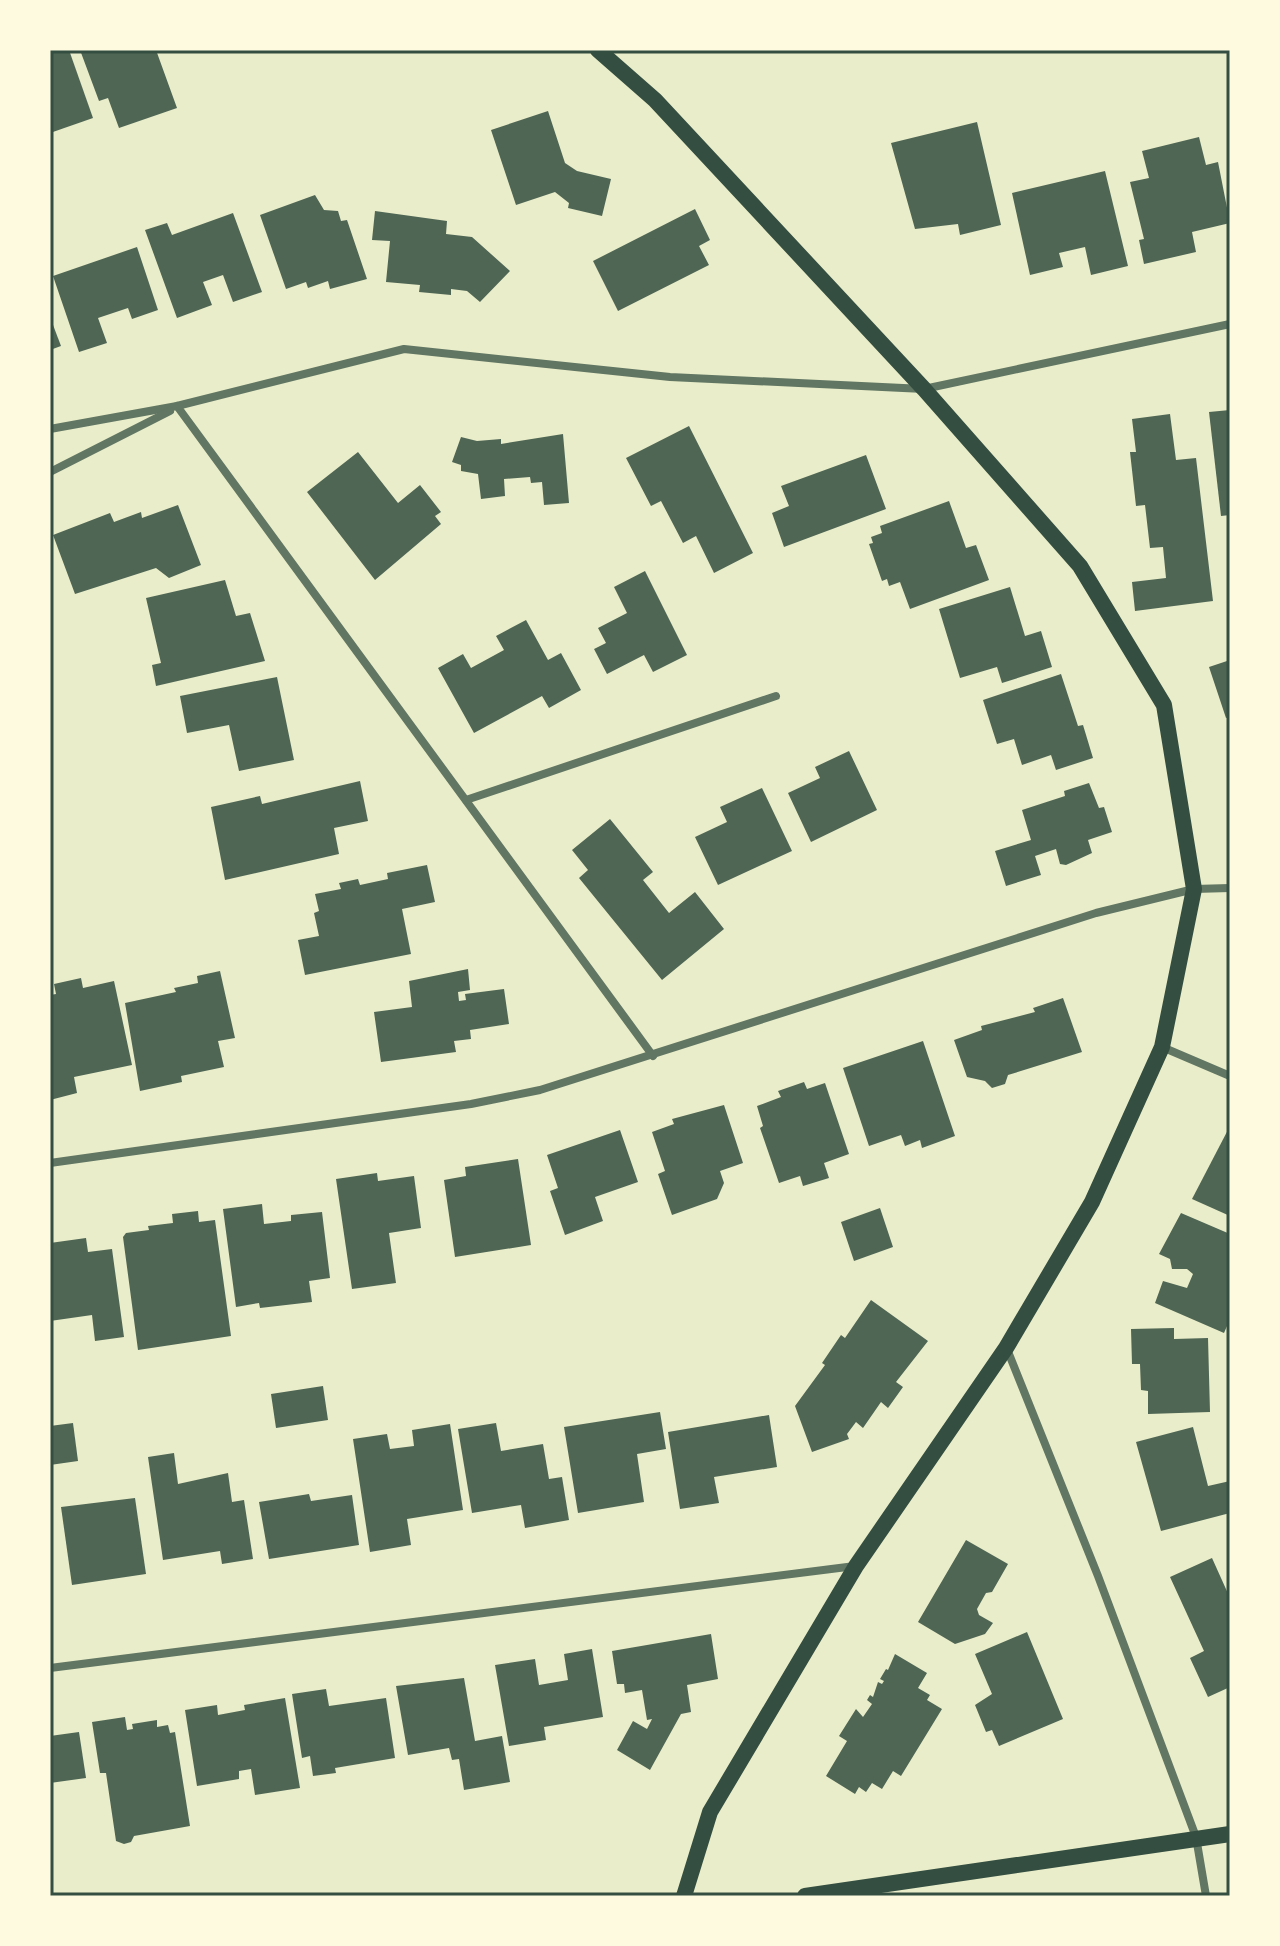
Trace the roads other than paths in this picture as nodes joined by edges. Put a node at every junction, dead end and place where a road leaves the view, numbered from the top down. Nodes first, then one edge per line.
1 (598, 50) edge
2 (1230, 324) edge
3 (924, 389) junction
4 (177, 406) junction
5 (50, 429) edge
6 (50, 472) edge
7 (776, 696) dead end
8 (466, 800) junction
9 (1230, 888) edge
10 (1194, 889) junction
11 (1162, 1047) junction
12 (653, 1056) junction
13 (1230, 1076) edge
14 (50, 1163) edge
15 (1006, 1348) junction
16 (856, 1566) junction
17 (50, 1668) edge
18 (1230, 1834) edge
19 (1196, 1837) junction
20 (684, 1896) edge
21 (805, 1896) edge
22 (1206, 1896) edge

1 - 3 main road
2 - 3 street
3 - 4 street
3 - 10 main road
4 - 5 street
4 - 6 street
4 - 8 street
7 - 8 street
8 - 12 street
9 - 10 street
10 - 11 main road
10 - 12 street
11 - 13 street
11 - 15 main road
12 - 14 street
15 - 16 main road
15 - 19 street
16 - 17 street
16 - 20 main road
18 - 19 main road
19 - 21 main road
19 - 22 street

